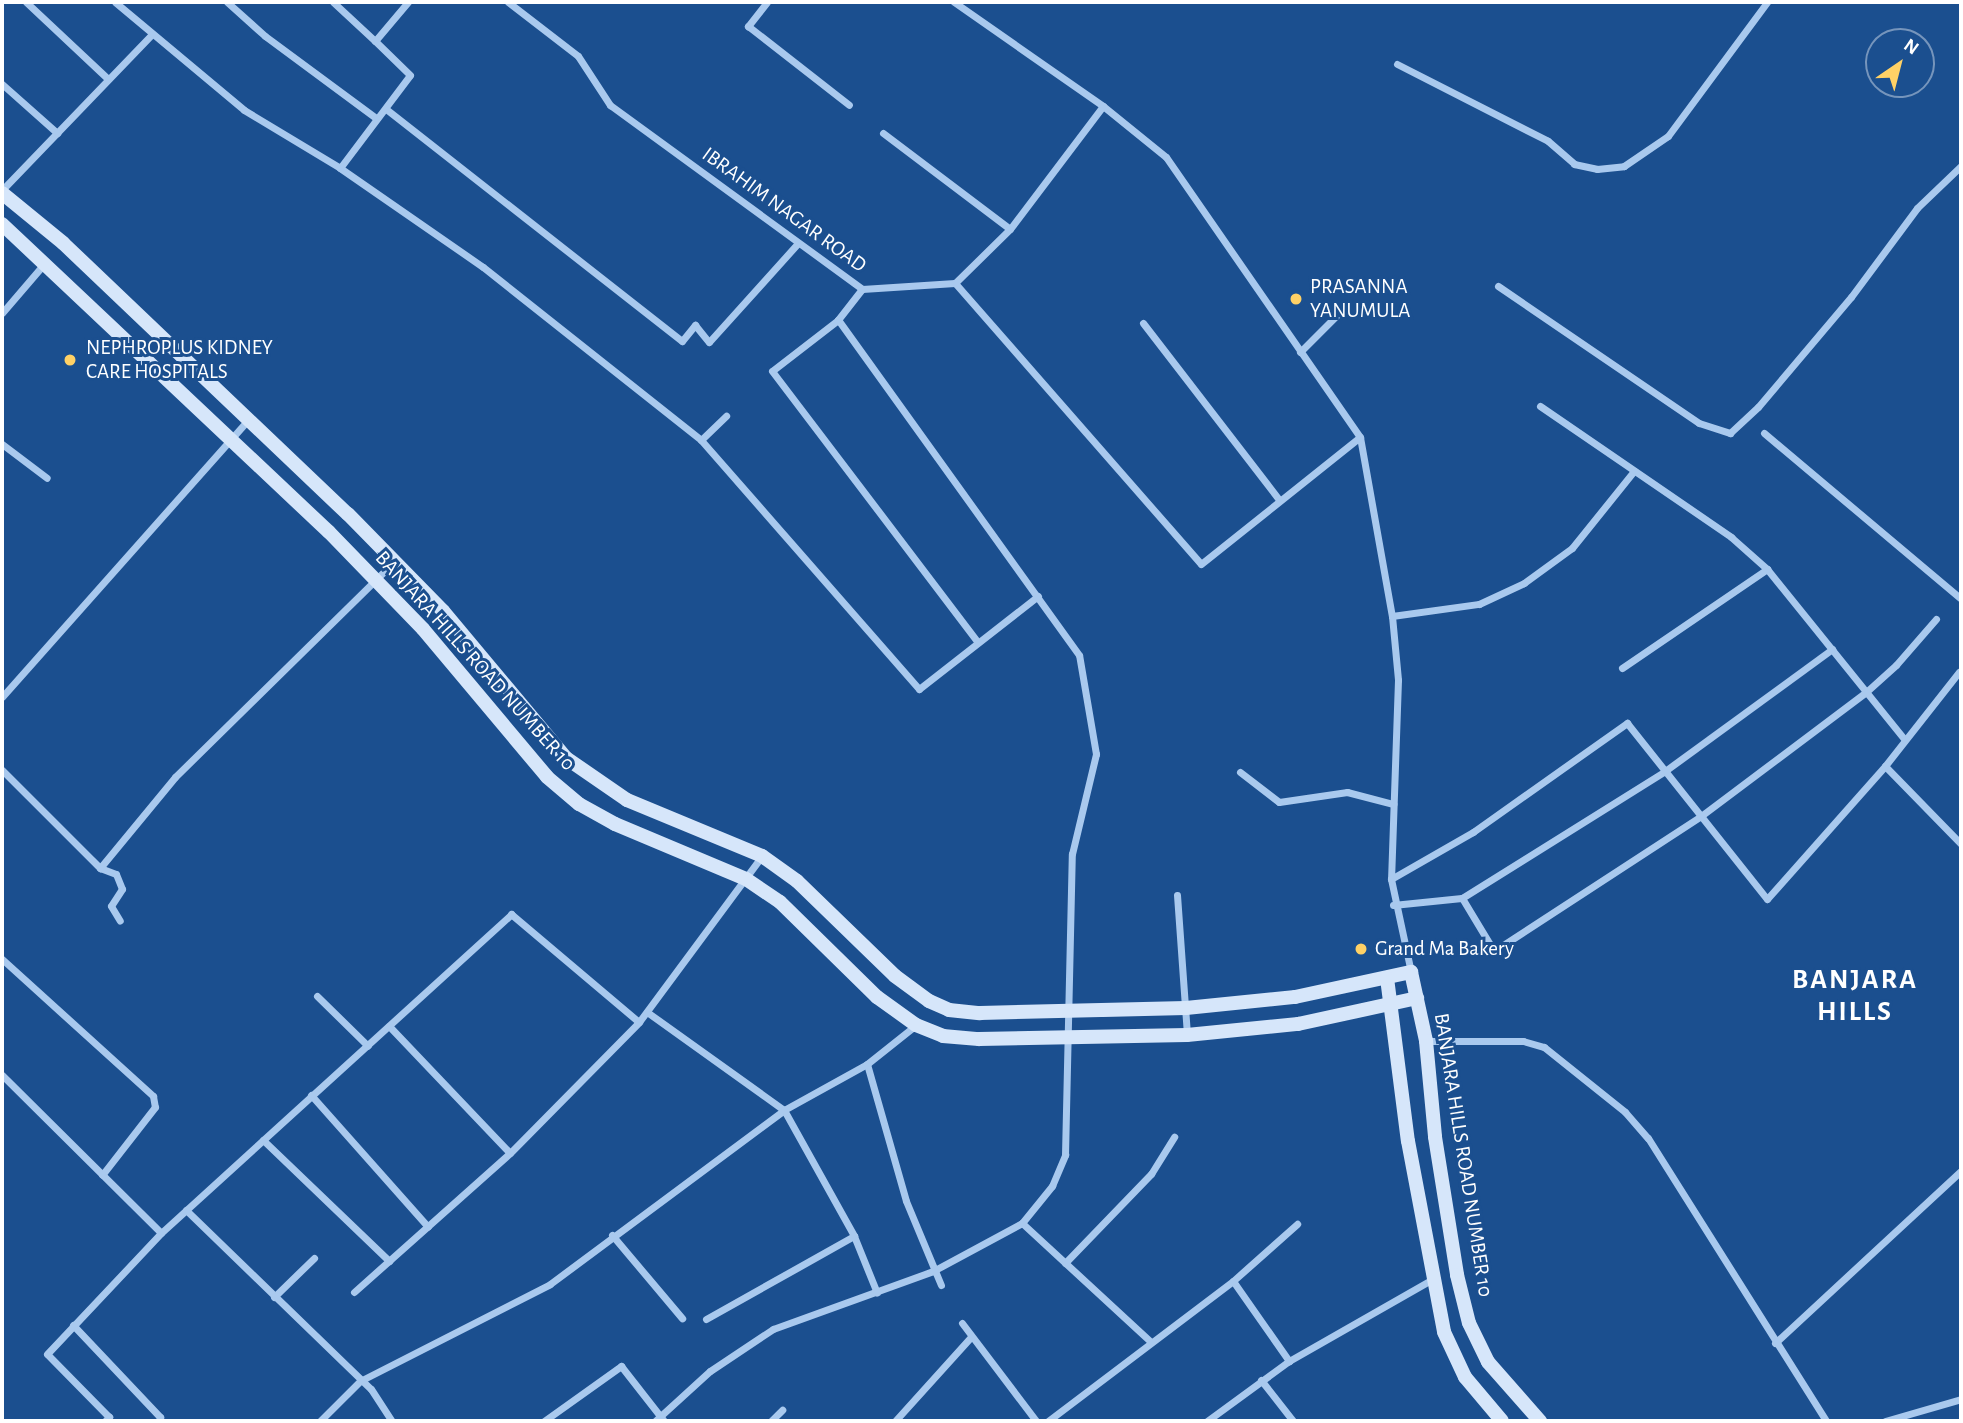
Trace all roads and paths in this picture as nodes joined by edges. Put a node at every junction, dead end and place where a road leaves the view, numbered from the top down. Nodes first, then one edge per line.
1 (26, 2) edge
2 (116, 2) edge
3 (227, 2) edge
4 (333, 2) edge
5 (408, 2) edge
6 (508, 2) edge
7 (767, 2) edge
8 (954, 2) edge
9 (1767, 2) edge
10 (152, 34) junction
11 (375, 41) junction
12 (1397, 64) dead end
13 (108, 79) junction
14 (2, 84) edge
15 (849, 106) dead end
16 (1103, 106) junction
17 (386, 109) junction
18 (377, 119) junction
19 (57, 133) junction
20 (883, 133) dead end
21 (1961, 166) edge
22 (340, 168) junction
23 (2, 191) edge
24 (2, 224) edge
25 (1010, 229) junction
26 (798, 243) junction
27 (44, 263) junction
28 (955, 283) junction
29 (1498, 286) dead end
30 (862, 289) junction
31 (1348, 305) dead end
32 (2, 313) edge
33 (838, 320) junction
34 (1143, 323) dead end
35 (1300, 352) junction
36 (1540, 406) dead end
37 (726, 416) dead end
38 (249, 419) junction
39 (1764, 433) dead end
40 (1360, 437) junction
41 (232, 438) junction
42 (701, 440) junction
43 (2, 444) edge
44 (1634, 471) junction
45 (47, 478) dead end
46 (1278, 498) junction
47 (394, 561) junction
48 (1767, 569) junction
49 (375, 580) junction
50 (1038, 596) junction
51 (1961, 599) edge
52 (1391, 615) junction
53 (1936, 619) dead end
54 (977, 641) junction
55 (1832, 649) junction
56 (1622, 668) dead end
57 (1959, 672) dead end
58 (1865, 693) junction
59 (2, 697) edge
60 (1904, 739) junction
61 (1885, 766) junction
62 (2, 770) edge
63 (1665, 771) junction
64 (1240, 772) dead end
65 (1393, 804) junction
66 (1701, 816) junction
67 (1961, 844) edge
68 (762, 856) junction
69 (100, 868) junction
70 (746, 879) junction
71 (1391, 879) junction
72 (1177, 895) dead end
73 (1462, 898) junction
74 (1393, 905) junction
75 (120, 921) dead end
76 (2, 959) edge
77 (1411, 972) junction
78 (1387, 978) junction
79 (317, 996) dead end
80 (1417, 998) junction
81 (1391, 1004) junction
82 (1185, 1008) junction
83 (1069, 1011) junction
84 (648, 1012) junction
85 (639, 1022) junction
86 (916, 1025) junction
87 (389, 1026) junction
88 (1187, 1035) junction
89 (1070, 1038) junction
90 (1426, 1041) junction
91 (368, 1046) junction
92 (867, 1064) junction
93 (2, 1075) edge
94 (311, 1095) junction
95 (785, 1110) junction
96 (1174, 1137) dead end
97 (263, 1140) junction
98 (510, 1153) junction
99 (1961, 1171) edge
100 (102, 1175) junction
101 (186, 1210) junction
102 (1022, 1223) junction
103 (1297, 1224) dead end
104 (428, 1227) junction
105 (161, 1233) junction
106 (612, 1235) junction
107 (854, 1236) junction
108 (314, 1258) dead end
109 (389, 1261) junction
110 (1065, 1263) junction
111 (933, 1271) junction
112 (1431, 1280) junction
113 (1233, 1281) junction
114 (941, 1285) dead end
115 (354, 1292) dead end
116 (877, 1293) junction
117 (274, 1297) junction
118 (682, 1318) dead end
119 (706, 1320) dead end
120 (962, 1323) dead end
121 (73, 1325) junction
122 (970, 1338) junction
123 (1150, 1342) junction
124 (1775, 1343) junction
125 (1289, 1361) junction
126 (1261, 1380) junction
127 (360, 1381) junction
128 (1961, 1399) edge
129 (782, 1410) dead end
130 (660, 1420) edge
131 (104, 1421) edge
132 (159, 1421) edge
133 (320, 1421) edge
134 (392, 1421) edge
135 (544, 1421) edge
136 (771, 1421) edge
137 (895, 1421) edge
138 (1036, 1421) edge
139 (1048, 1421) edge
140 (1207, 1421) edge
141 (1293, 1421) edge
142 (1502, 1421) edge
143 (1540, 1421) edge
144 (1826, 1421) edge
145 (1885, 1421) edge

1 - 13 street
2 - 10 street
3 - 18 street
4 - 11 street
5 - 11 street
6 - 26 street, IBRAHIM NAGAR ROAD
7 - 15 street
8 - 16 street
9 - 12 street
10 - 13 street
10 - 22 street
11 - 17 street
13 - 19 street
14 - 19 street
16 - 25 street
16 - 35 street
17 - 18 street
17 - 26 street
18 - 22 street
19 - 23 street
20 - 25 street
21 - 29 street
22 - 42 street
23 - 38 main road, BANJARA HILLS ROAD NUMBER 10
24 - 27 main road, BANJARA HILLS ROAD NUMBER 10
25 - 28 street
26 - 30 street, IBRAHIM NAGAR ROAD
27 - 32 street
27 - 41 main road, BANJARA HILLS ROAD NUMBER 10
28 - 30 street, IBRAHIM NAGAR ROAD
28 - 46 street
30 - 33 street
31 - 35 street
33 - 50 street
33 - 54 street
34 - 46 street
35 - 40 street
36 - 44 street
37 - 42 street
38 - 41 street
38 - 47 main road, BANJARA HILLS ROAD NUMBER 10
39 - 51 street
40 - 46 street
40 - 52 street
41 - 49 main road, BANJARA HILLS ROAD NUMBER 10
41 - 59 street
42 - 54 street
43 - 45 street
44 - 48 street
44 - 52 street
47 - 49 street
47 - 68 main road, BANJARA HILLS ROAD NUMBER 10
48 - 55 street
48 - 56 street
49 - 69 street
49 - 70 main road, BANJARA HILLS ROAD NUMBER 10
50 - 54 street
50 - 83 street
52 - 65 street
53 - 58 street
55 - 58 street
55 - 63 street
57 - 60 street
58 - 60 street
58 - 66 street
60 - 61 street
61 - 66 street
61 - 67 street
62 - 69 street
63 - 66 street
63 - 71 street
63 - 73 street
64 - 65 street
65 - 71 street
66 - 73 street
68 - 70 street
68 - 83 main road, BANJARA HILLS ROAD NUMBER 10
69 - 75 street
70 - 84 street
70 - 86 main road, BANJARA HILLS ROAD NUMBER 10
71 - 74 street
72 - 82 street
73 - 74 street
74 - 77 street
76 - 100 street
77 - 78 main road, BANJARA HILLS ROAD NUMBER 10
77 - 80 main road, BANJARA HILLS ROAD NUMBER 10
78 - 81 main road
78 - 82 main road, BANJARA HILLS ROAD NUMBER 10
79 - 91 street
80 - 81 main road, BANJARA HILLS ROAD NUMBER 10
80 - 90 main road, BANJARA HILLS ROAD NUMBER 10
81 - 88 main road, BANJARA HILLS ROAD NUMBER 10
81 - 112 main road
82 - 83 main road, BANJARA HILLS ROAD NUMBER 10
82 - 88 street
83 - 89 street
84 - 85 street
84 - 95 street
85 - 87 street
85 - 98 street
86 - 89 main road, BANJARA HILLS ROAD NUMBER 10
86 - 92 street
87 - 91 street
87 - 98 street
88 - 89 main road, BANJARA HILLS ROAD NUMBER 10
89 - 102 street
90 - 124 street
90 - 143 main road, BANJARA HILLS ROAD NUMBER 10
91 - 94 street
92 - 95 street
92 - 111 street
93 - 100 street
94 - 97 street
94 - 104 street
95 - 106 street
95 - 107 street
96 - 110 street
97 - 101 street
97 - 109 street
98 - 104 street
99 - 124 street
100 - 105 street
101 - 105 street
101 - 117 street
102 - 110 street
102 - 111 street
103 - 113 street
104 - 109 street
105 - 121 street
106 - 118 street
106 - 127 street
107 - 116 street
107 - 119 street
108 - 117 street
109 - 115 street
110 - 123 street
111 - 114 street
111 - 116 street
112 - 125 street
112 - 142 main road
113 - 123 street
113 - 125 street
116 - 130 street
117 - 127 street
120 - 122 street
121 - 131 street
121 - 132 street
122 - 137 street
122 - 138 street
123 - 139 street
124 - 144 street
125 - 126 street
126 - 140 street
126 - 141 street
127 - 133 street
127 - 134 street
128 - 145 street
129 - 136 street
130 - 135 street

